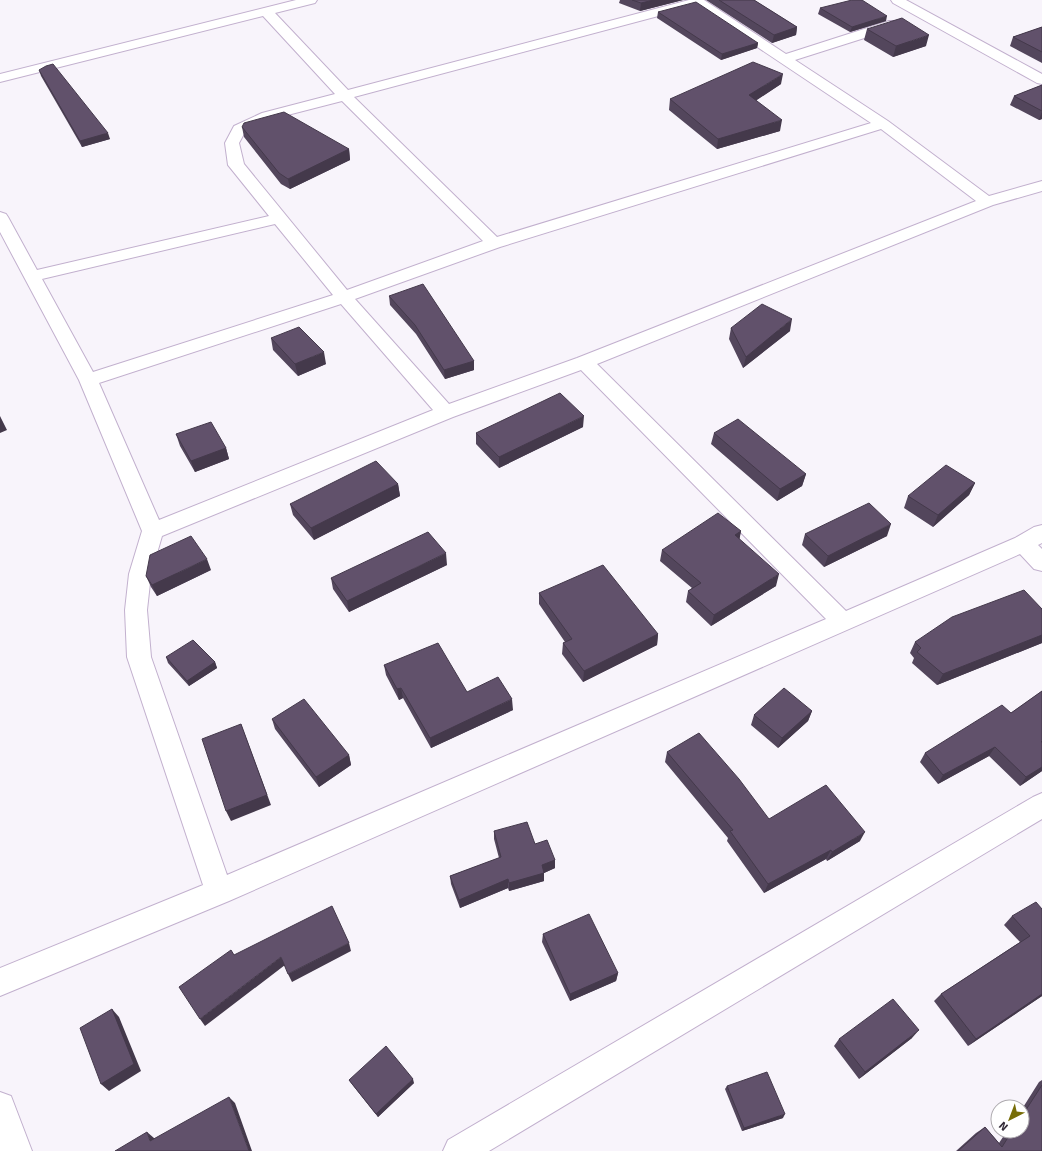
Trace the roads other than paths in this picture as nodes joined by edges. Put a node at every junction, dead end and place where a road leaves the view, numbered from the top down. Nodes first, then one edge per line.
1 (311, 0) edge
2 (897, 0) edge
3 (697, 1) edge
4 (266, 11) junction
5 (924, 15) junction
6 (784, 59) junction
7 (0, 78) edge
8 (1042, 80) edge
9 (345, 96) junction
10 (883, 124) junction
11 (1042, 186) edge
12 (987, 202) junction
13 (0, 217) edge
14 (279, 218) junction
15 (494, 243) junction
16 (32, 276) junction
17 (344, 297) junction
18 (584, 362) junction
19 (88, 380) junction
20 (446, 412) junction
21 (153, 531) junction
22 (1032, 538) edge
23 (1042, 563) edge
24 (843, 622) junction
25 (1042, 805) edge
26 (219, 892) junction
27 (0, 982) edge
28 (0, 1107) edge
29 (16, 1151) edge
30 (459, 1151) edge

1 - 4 street
2 - 5 street
3 - 6 street
3 - 9 street
4 - 7 street
4 - 9 street
5 - 6 street
5 - 8 street
6 - 10 street
9 - 14 street
9 - 15 street
10 - 12 street
10 - 15 street
11 - 12 street
12 - 18 street
13 - 16 street
14 - 16 street
14 - 17 street
15 - 17 street
16 - 19 street
17 - 19 street
17 - 20 street
18 - 20 street
18 - 24 street
19 - 21 street
20 - 21 street
21 - 26 street
22 - 23 street
22 - 24 street
24 - 26 street
25 - 30 street
26 - 27 street
28 - 29 street

